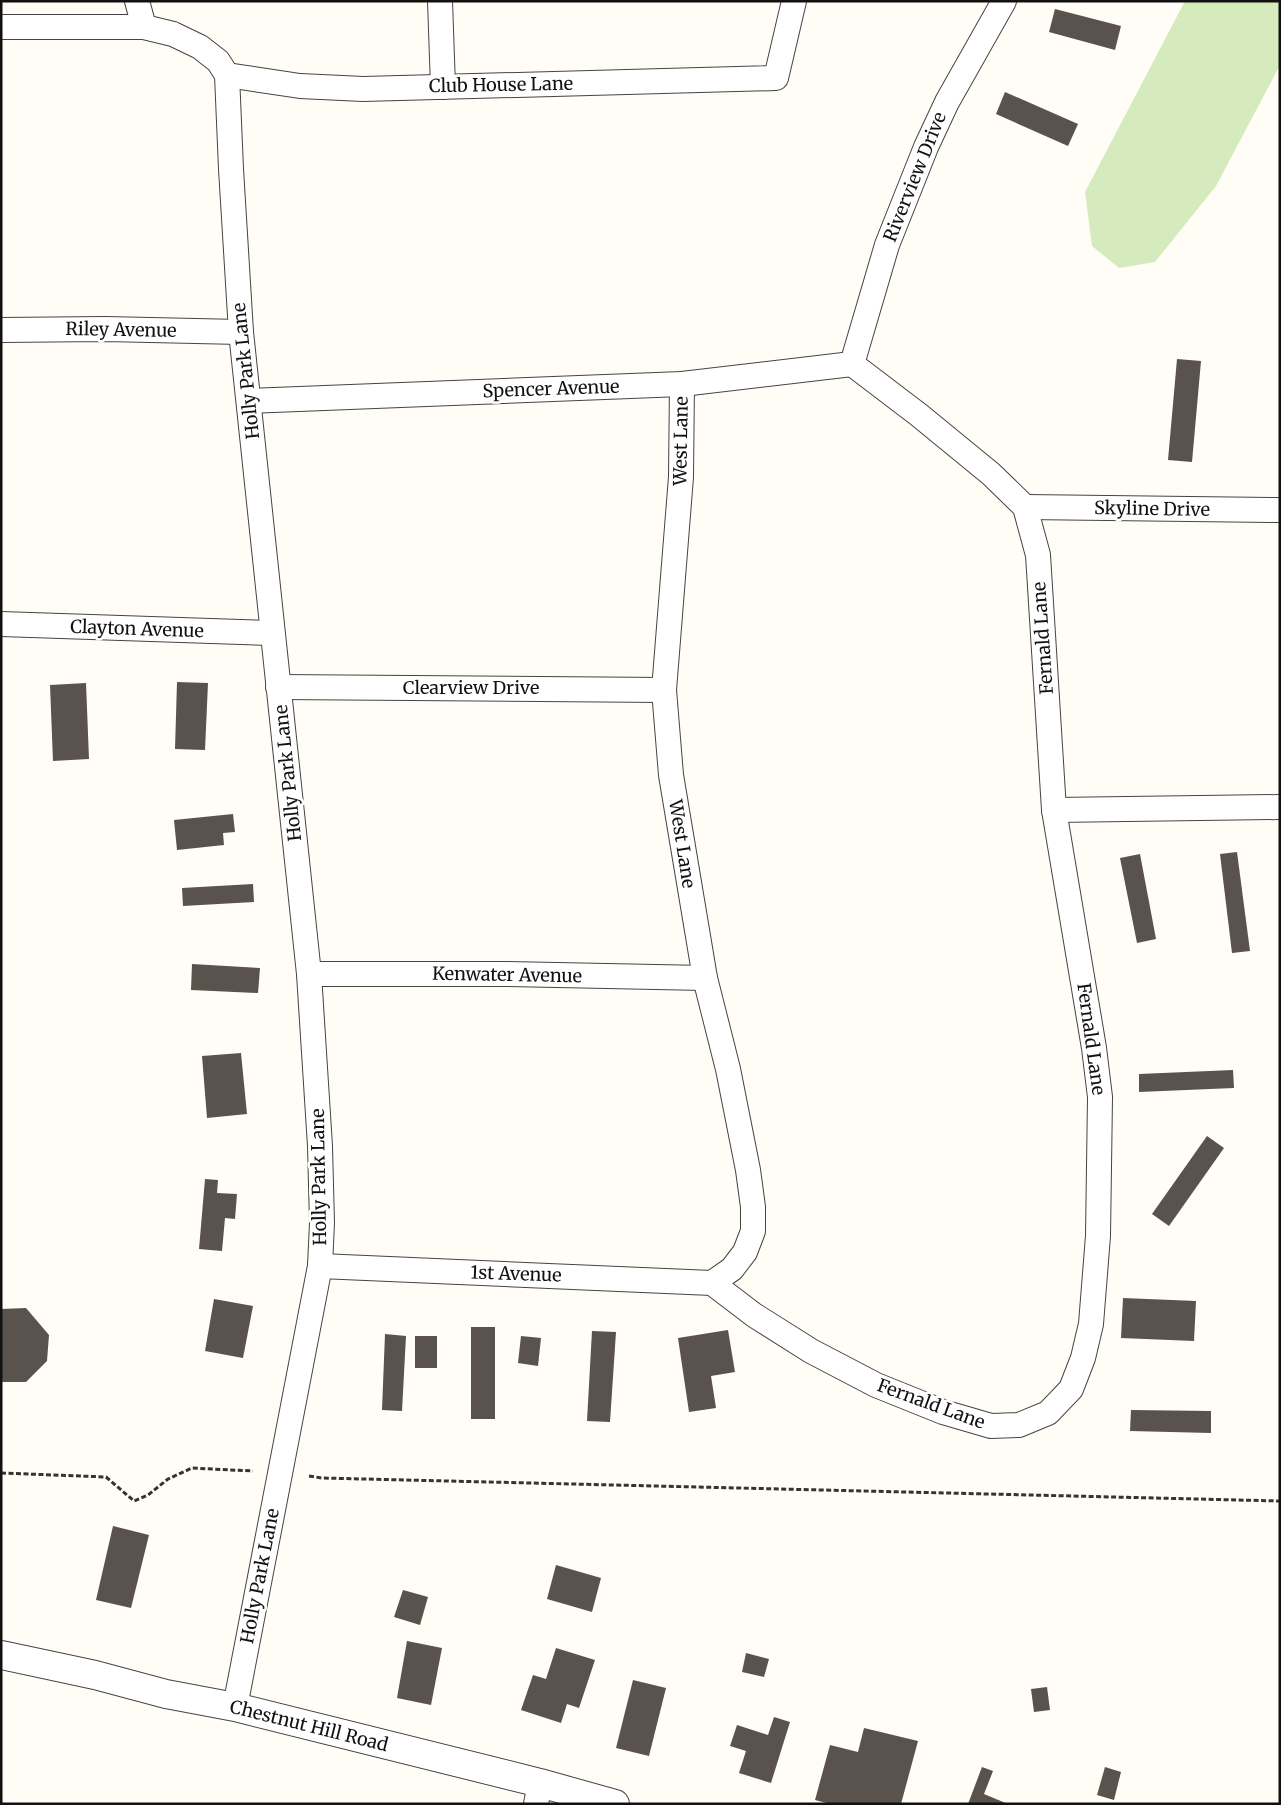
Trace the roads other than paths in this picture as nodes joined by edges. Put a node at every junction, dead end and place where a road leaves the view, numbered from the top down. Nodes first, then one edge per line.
1 (137, 1) edge
2 (440, 1) edge
3 (794, 1) edge
4 (1004, 1) edge
5 (1, 27) edge
6 (144, 27) junction
7 (227, 75) junction
8 (443, 87) junction
9 (1, 330) edge
10 (241, 332) junction
11 (852, 364) junction
12 (682, 384) junction
13 (249, 401) junction
14 (1025, 507) junction
15 (1280, 510) edge
16 (1, 624) edge
17 (272, 633) junction
18 (278, 687) junction
19 (664, 690) junction
20 (1280, 807) edge
21 (1054, 810) junction
22 (309, 974) junction
23 (705, 978) junction
24 (320, 1266) junction
25 (712, 1282) junction
26 (1, 1655) edge
27 (235, 1707) junction
28 (538, 1794) edge
29 (615, 1804) edge

1 - 6 street
2 - 8 street
3 - 8 street, Club House Lane
4 - 11 street, Riverview Drive
5 - 6 street
6 - 7 street
7 - 8 street, Club House Lane
7 - 10 street, Holly Park Lane
9 - 10 street, Riley Avenue
10 - 13 street, Holly Park Lane
11 - 12 street, Spencer Avenue
11 - 14 street
12 - 13 street, Spencer Avenue
12 - 19 street, West Lane
13 - 17 street, Holly Park Lane
14 - 15 street, Skyline Drive
14 - 21 street, Fernald Lane
16 - 17 street, Clayton Avenue
17 - 18 street, Holly Park Lane
18 - 19 street, Clearview Drive
18 - 22 street, Holly Park Lane
19 - 23 street, West Lane
20 - 21 street
21 - 25 street, Fernald Lane
22 - 23 street, Kenwater Avenue
22 - 24 street, Holly Park Lane
23 - 25 street, West Lane
24 - 25 street, 1st Avenue
24 - 27 street, Holly Park Lane
26 - 27 street, Chestnut Hill Road
27 - 28 street, Chestnut Hill Road
28 - 29 street, Chestnut Hill Road

